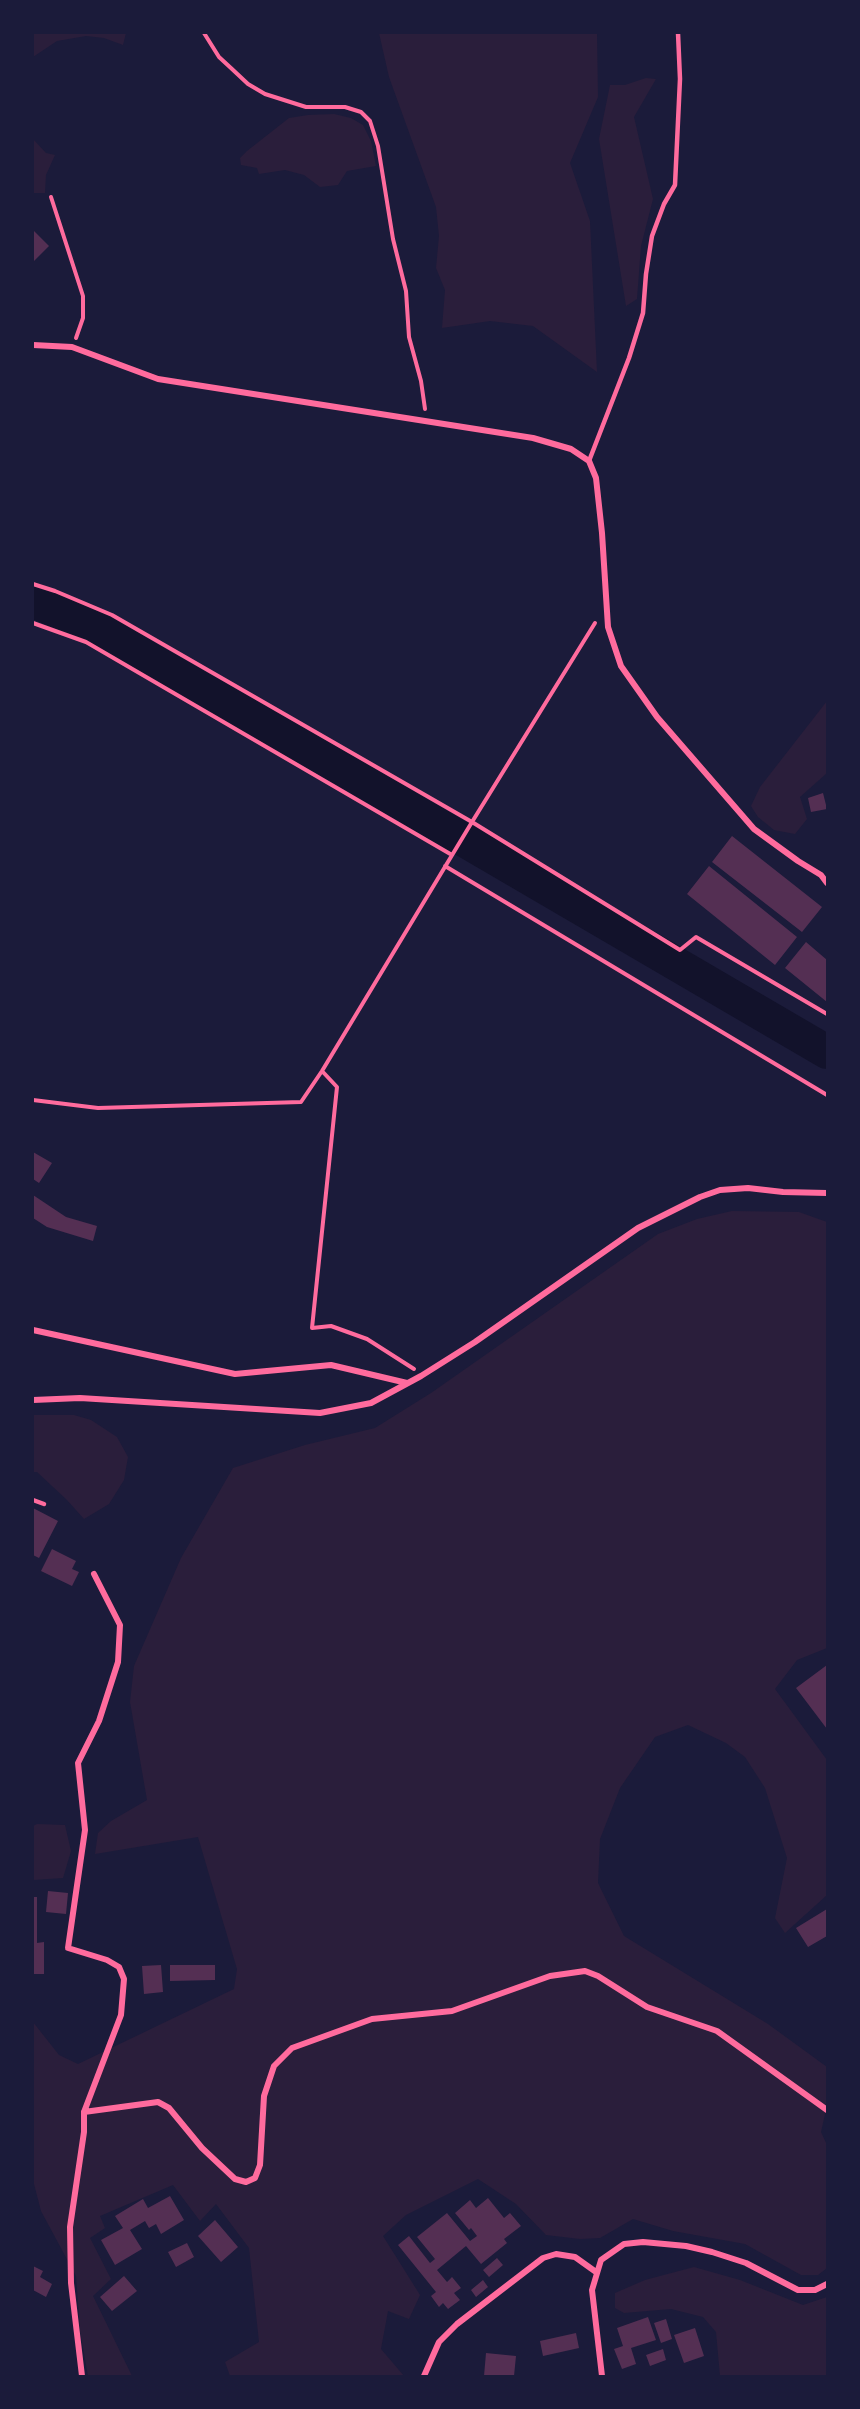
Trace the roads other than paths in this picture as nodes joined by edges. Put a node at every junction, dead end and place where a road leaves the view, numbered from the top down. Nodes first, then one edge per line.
1 (678, 33) edge
2 (33, 345) edge
3 (589, 461) junction
4 (827, 883) edge
5 (827, 1193) edge
6 (33, 1330) edge
7 (407, 1383) junction
8 (33, 1400) edge
9 (33, 1500) edge
10 (44, 1504) dead end
11 (94, 1574) dead end
12 (827, 2110) edge
13 (84, 2112) junction
14 (596, 2272) junction
15 (827, 2283) edge
16 (82, 2376) edge
17 (424, 2376) edge
18 (602, 2376) edge

1 - 3 lane
2 - 3 street
3 - 4 street
5 - 7 street
6 - 7 street
7 - 8 street
9 - 10 lane
11 - 13 street
12 - 13 street
13 - 16 street
14 - 15 street
14 - 17 street
14 - 18 street

